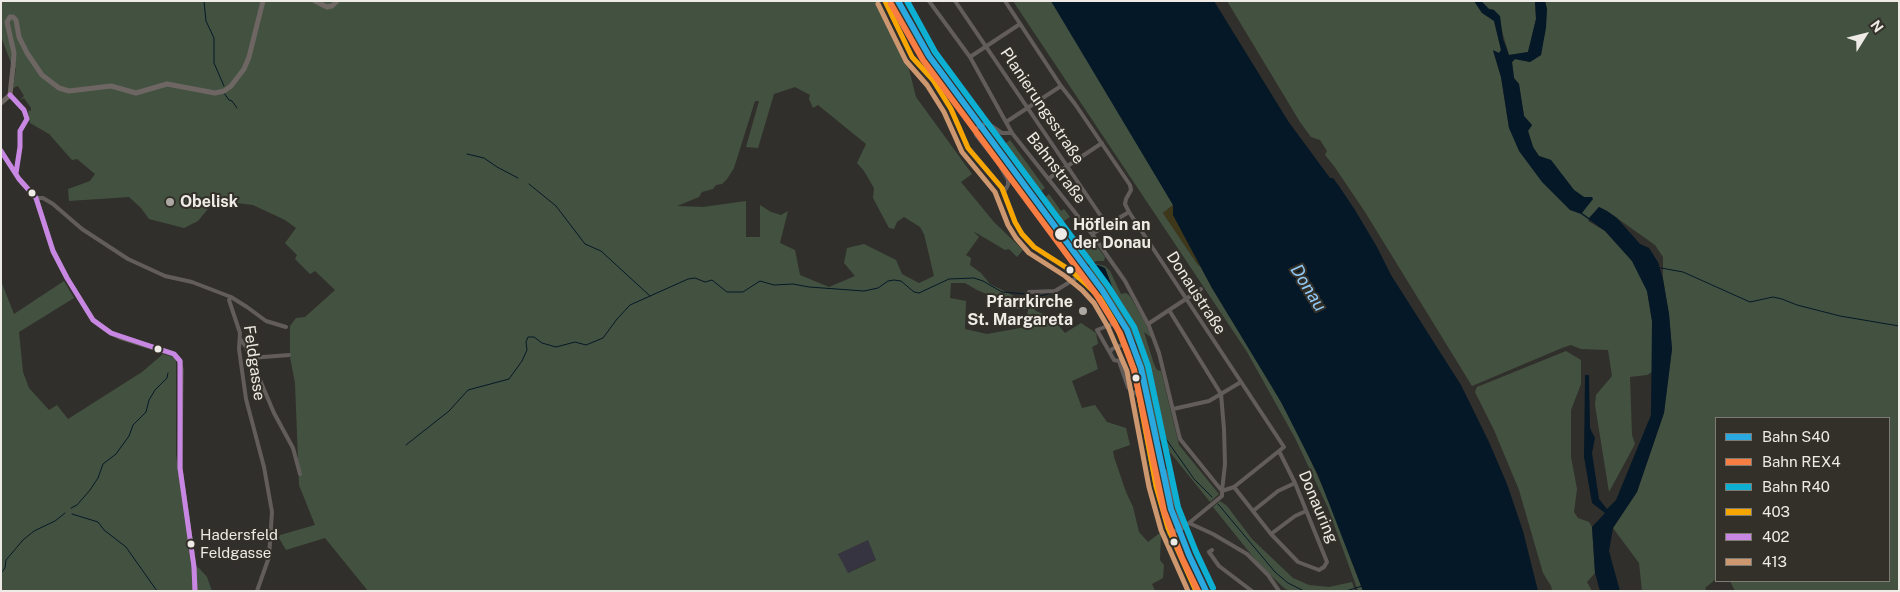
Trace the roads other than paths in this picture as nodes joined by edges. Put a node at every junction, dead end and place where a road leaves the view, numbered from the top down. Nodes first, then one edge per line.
1 (262, 1) edge
2 (315, 1) edge
3 (337, 1) edge
4 (884, 1) edge
5 (929, 1) edge
6 (955, 1) edge
7 (1005, 1) edge
8 (1020, 24) junction
9 (986, 45) junction
10 (970, 58) junction
11 (1061, 86) junction
12 (10, 95) junction
13 (1, 103) edge
14 (1028, 108) junction
15 (1006, 122) junction
16 (982, 125) dead end
17 (978, 128) dead end
18 (1012, 133) junction
19 (1102, 143) junction
20 (1, 152) edge
21 (1068, 166) junction
22 (16, 173) junction
23 (1006, 177) junction
24 (1048, 179) junction
25 (998, 181) junction
26 (1004, 192) junction
27 (36, 198) junction
28 (1128, 212) junction
29 (1107, 225) junction
30 (1092, 234) junction
31 (1078, 277) junction
32 (1201, 289) dead end
33 (1029, 292) dead end
34 (231, 297) junction
35 (1186, 299) junction
36 (1169, 310) junction
37 (1115, 323) junction
38 (1148, 324) junction
39 (286, 327) dead end
40 (241, 340) junction
41 (1125, 344) junction
42 (1110, 352) junction
43 (289, 355) dead end
44 (251, 358) junction
45 (1131, 358) junction
46 (1119, 360) junction
47 (1241, 382) junction
48 (1139, 394) junction
49 (1221, 394) junction
50 (1173, 409) junction
51 (1279, 451) junction
52 (1165, 471) dead end
53 (300, 474) dead end
54 (1295, 483) junction
55 (1234, 487) junction
56 (1224, 491) junction
57 (1253, 511) junction
58 (1306, 511) junction
59 (1189, 523) junction
60 (1183, 528) junction
61 (1169, 533) junction
62 (1271, 534) junction
63 (1212, 550) dead end
64 (195, 591) edge
65 (257, 591) edge
66 (1196, 591) edge
67 (1252, 591) edge
68 (1279, 591) edge

1 - 12 street
2 - 3 street
4 - 25 street
5 - 10 street, Bahnstraße
6 - 9 street, Planierungsstraße
7 - 8 street
8 - 9 street
8 - 11 street
9 - 10 street
9 - 14 street, Planierungsstraße
10 - 15 street, Bahnstraße
11 - 14 street
11 - 19 street
12 - 13 street
12 - 22 street
14 - 15 street
14 - 21 street, Planierungsstraße
15 - 18 street, Bahnstraße
16 - 18 street
17 - 23 street
18 - 24 street, Bahnstraße
19 - 21 street
19 - 28 street
20 - 22 street
21 - 24 street
21 - 29 street, Planierungsstraße
22 - 27 street
23 - 25 street
23 - 26 street
24 - 30 street, Bahnstraße
25 - 26 street
26 - 31 street
27 - 34 street
27 - 64 street
28 - 29 street
28 - 35 street, Donaustraße
29 - 30 street
30 - 38 street, Bahnstraße
31 - 33 street
31 - 37 street
32 - 35 street
34 - 39 street
34 - 40 street, Feldgasse
35 - 36 street
35 - 47 street, Donaustraße
36 - 38 street
36 - 49 street
37 - 41 street
37 - 42 street
38 - 50 street, Bahnstraße
40 - 44 street
40 - 65 street, Feldgasse
41 - 42 street
41 - 45 street
42 - 46 street
43 - 44 street
44 - 53 street
45 - 46 street
45 - 48 street
46 - 48 street
47 - 49 street
47 - 51 street, Donaustraße
48 - 61 street
49 - 50 street
49 - 56 street
50 - 56 street, Bahnstraße
51 - 54 street, Donauring
51 - 55 street
52 - 60 street
54 - 57 street
54 - 58 street, Donauring
55 - 56 street
55 - 57 street, Donauring
56 - 59 street
57 - 62 street, Donauring
58 - 62 street
58 - 62 street, Donauring
59 - 60 street
59 - 68 street
60 - 61 street
61 - 66 street
63 - 67 street

